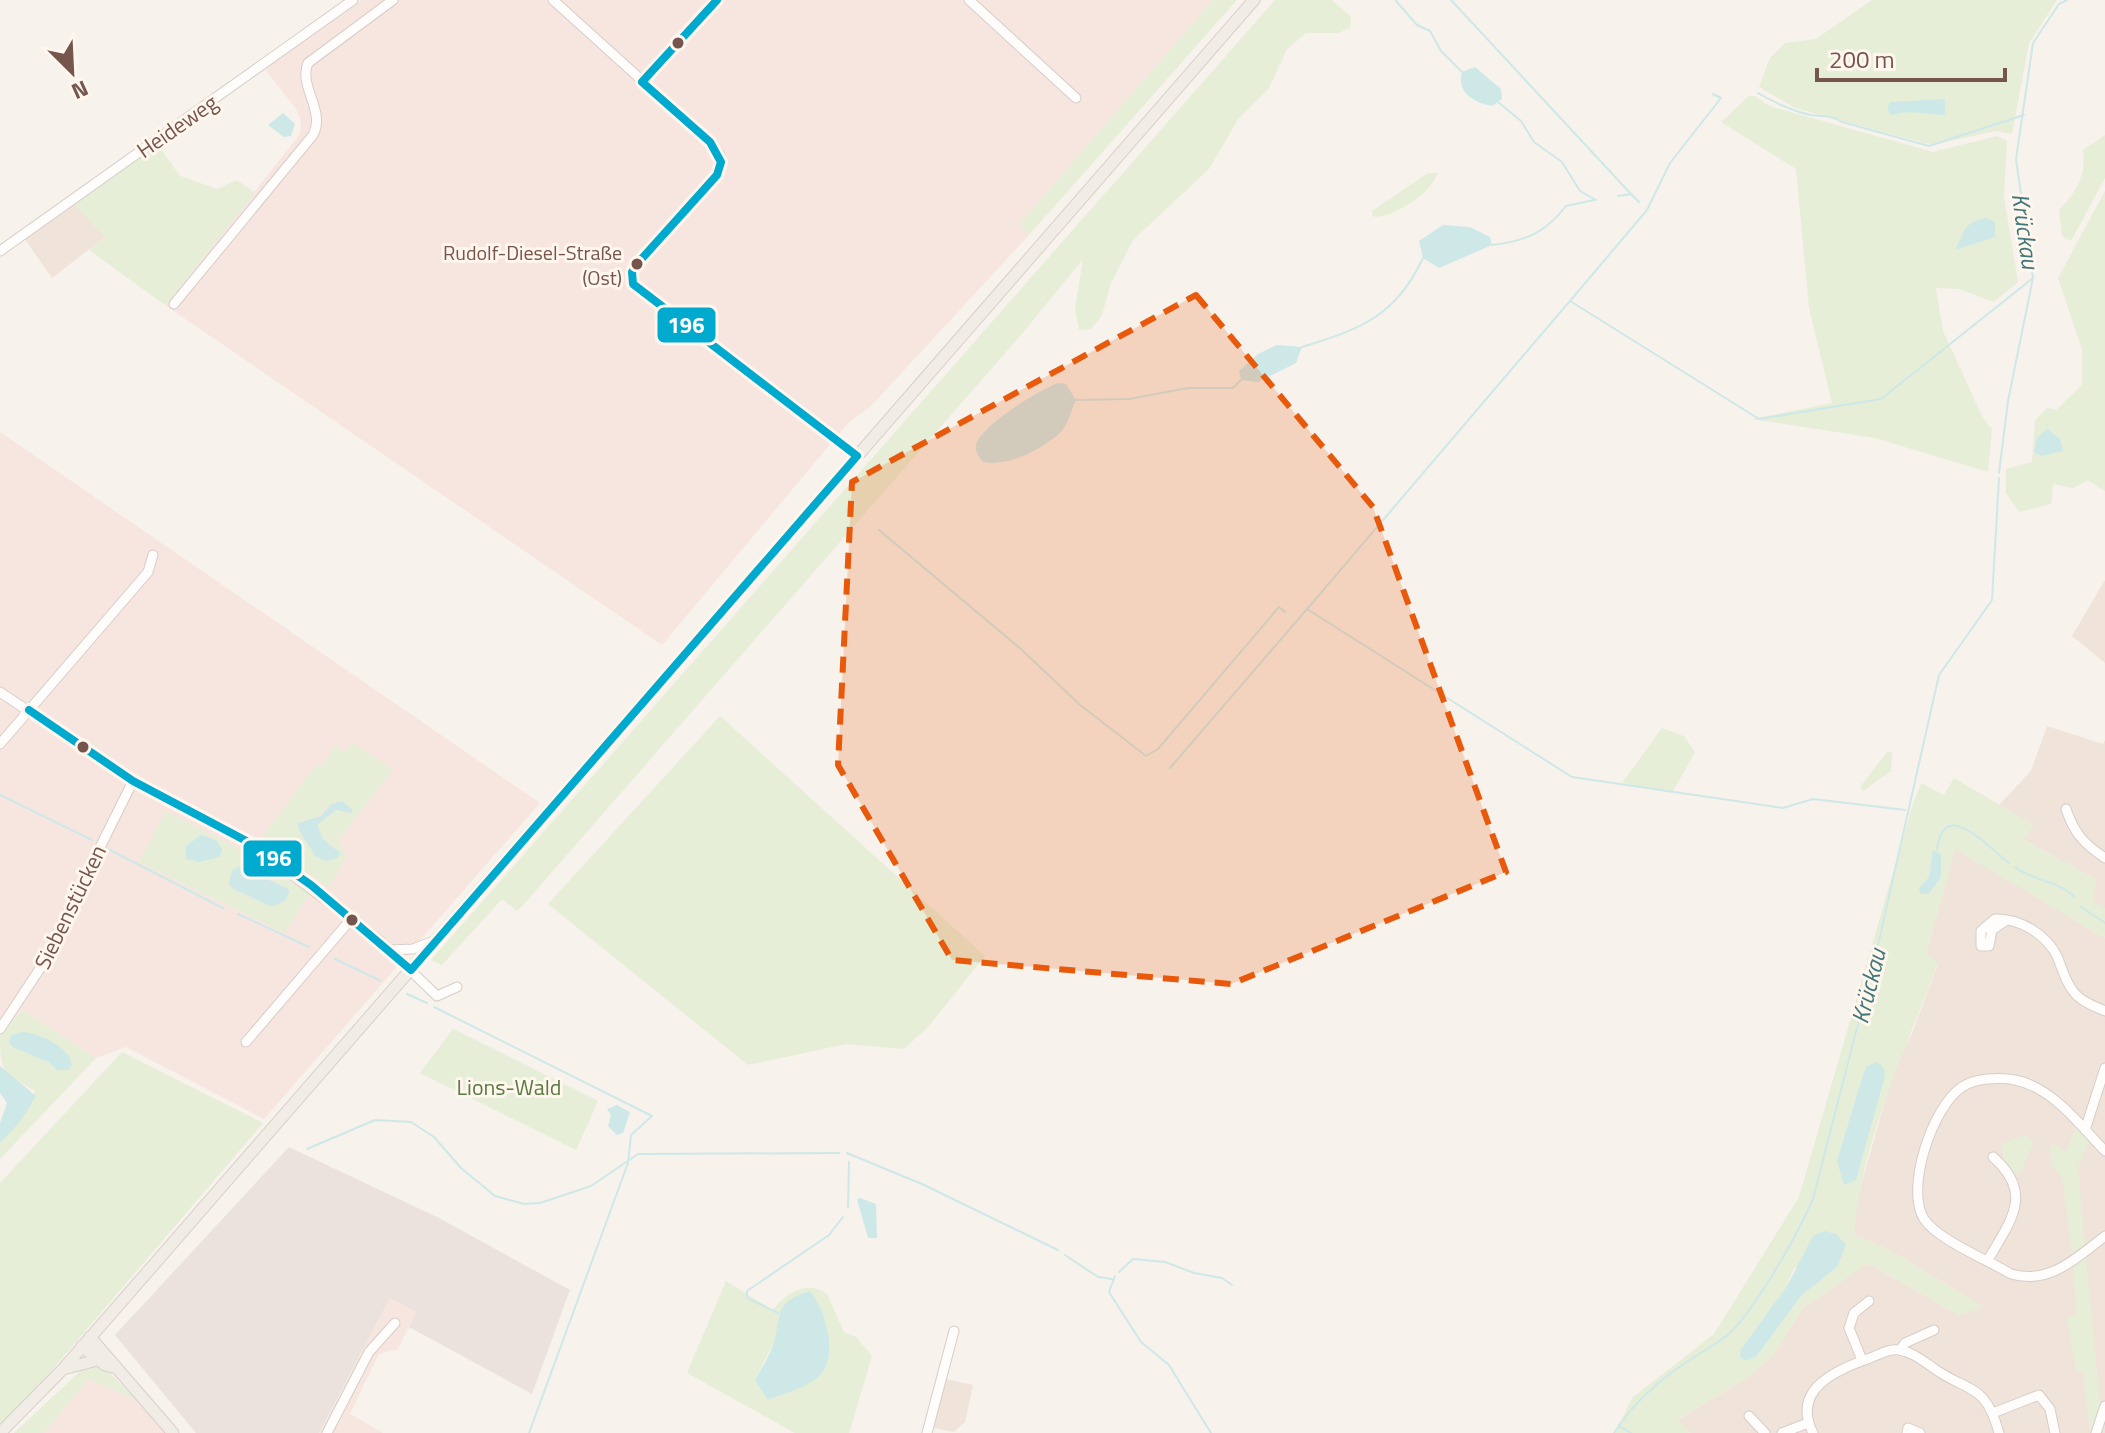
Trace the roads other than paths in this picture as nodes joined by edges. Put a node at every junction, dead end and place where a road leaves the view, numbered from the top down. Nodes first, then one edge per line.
1 (353, 0) edge
2 (393, 0) edge
3 (553, 0) edge
4 (717, 0) edge
5 (969, 0) edge
6 (1254, 0) edge
7 (642, 82) junction
8 (1076, 98) dead end
9 (0, 251) edge
10 (174, 304) dead end
11 (857, 456) junction
12 (153, 555) dead end
13 (0, 692) edge
14 (29, 710) junction
15 (0, 744) edge
16 (133, 781) junction
17 (2066, 809) dead end
18 (2105, 858) edge
19 (352, 918) junction
20 (2007, 920) dead end
21 (436, 940) junction
22 (389, 950) junction
23 (411, 970) junction
24 (457, 987) dead end
25 (2105, 1011) edge
26 (0, 1029) edge
27 (246, 1042) dead end
28 (2105, 1068) edge
29 (2085, 1130) junction
30 (2105, 1151) edge
31 (1993, 1157) dead end
32 (2105, 1236) edge
33 (1988, 1260) junction
34 (1869, 1301) dead end
35 (395, 1323) dead end
36 (1934, 1330) dead end
37 (954, 1331) dead end
38 (86, 1342) junction
39 (1900, 1350) junction
40 (97, 1360) junction
41 (1862, 1360) junction
42 (113, 1367) junction
43 (63, 1369) junction
44 (2105, 1406) edge
45 (1993, 1413) junction
46 (1749, 1416) dead end
47 (1808, 1423) junction
48 (0, 1433) edge
49 (173, 1433) edge
50 (327, 1433) edge
51 (927, 1433) edge
52 (1765, 1433) edge
53 (1782, 1433) edge
54 (1813, 1433) edge
55 (1907, 1433) edge
56 (1920, 1433) edge
57 (1999, 1433) edge
58 (2055, 1433) edge
59 (2096, 1433) edge

1 - 9 street, Heideweg
2 - 10 street
3 - 7 street
4 - 7 street
5 - 8 street
6 - 11 main road
7 - 11 street
11 - 21 main road
12 - 14 street
13 - 14 street
14 - 15 street
14 - 16 street
16 - 19 street
16 - 26 street, Siebenstücken
17 - 18 street
19 - 22 street
19 - 27 street
20 - 25 street
21 - 22 street
21 - 23 main road
22 - 23 street
23 - 24 street
23 - 38 main road
28 - 29 street
29 - 30 street
29 - 33 street
31 - 33 street
32 - 33 street
34 - 41 street
35 - 50 street
36 - 39 street
37 - 51 street
38 - 40 main road
38 - 42 main road
38 - 43 main road
39 - 41 street
39 - 45 street
40 - 42 main road
40 - 43 main road
41 - 47 street
42 - 49 main road
43 - 48 main road
44 - 59 street
45 - 57 street
45 - 58 street
46 - 52 street
47 - 53 street
47 - 54 street
55 - 56 street

